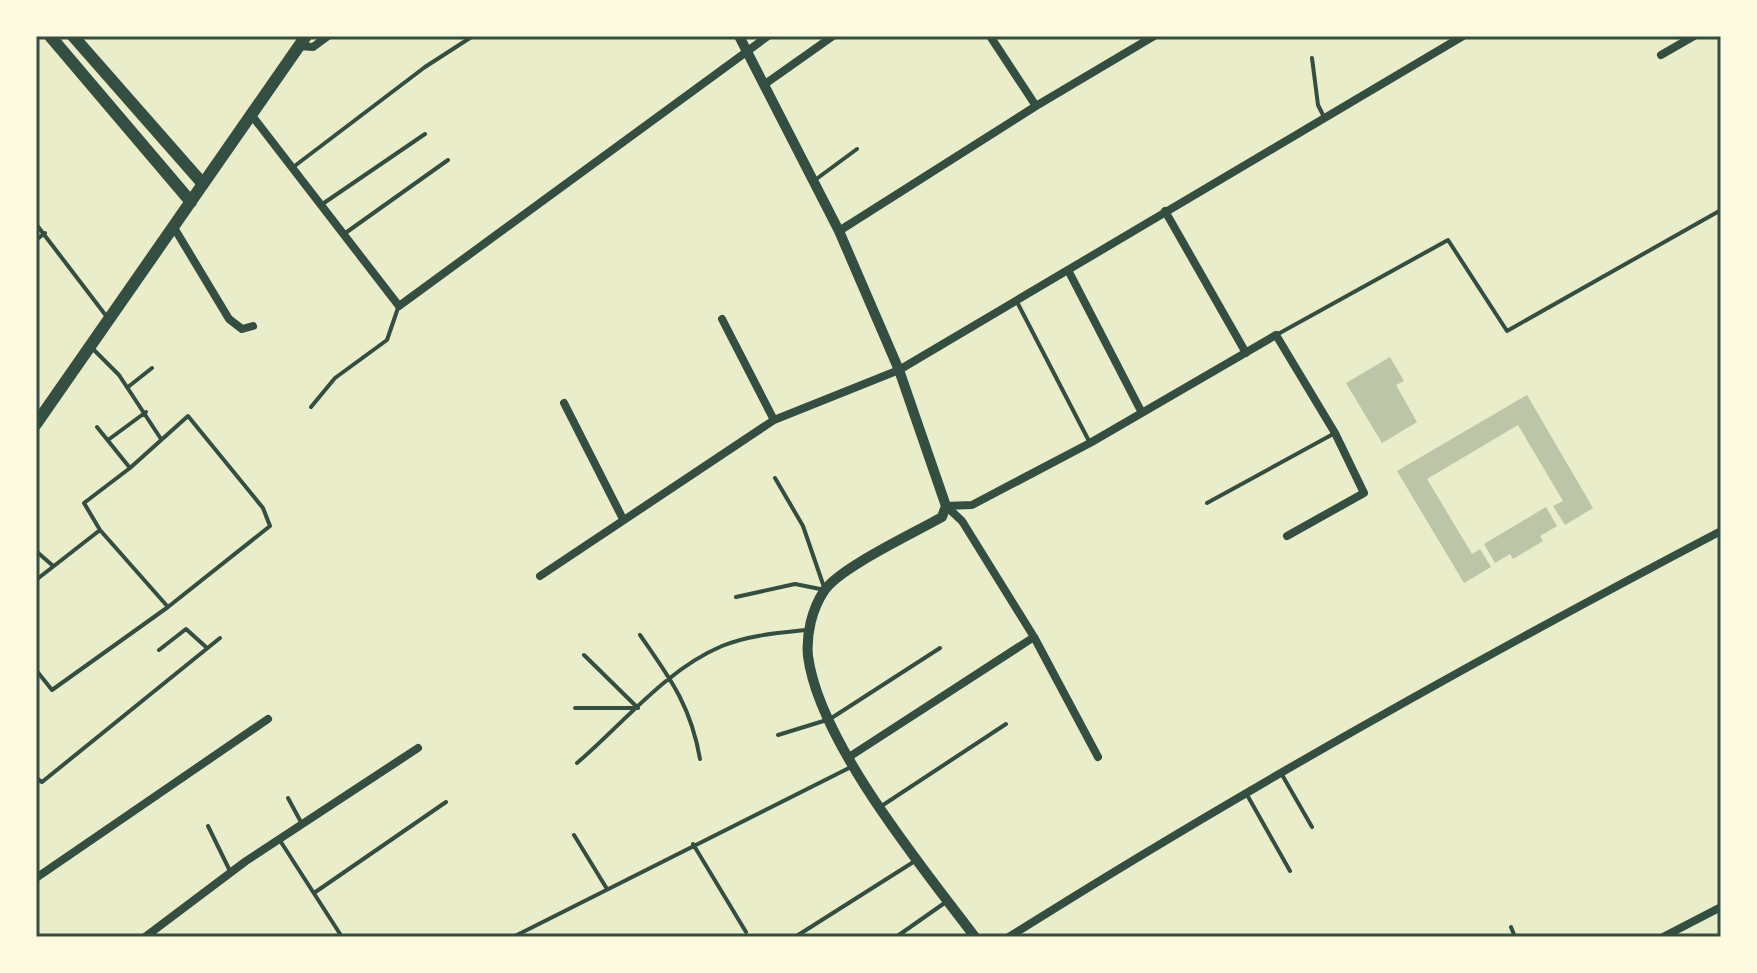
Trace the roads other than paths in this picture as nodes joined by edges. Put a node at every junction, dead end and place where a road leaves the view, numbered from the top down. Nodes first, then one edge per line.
1 (50, 36) edge
2 (73, 36) edge
3 (328, 36) edge
4 (473, 36) edge
5 (739, 36) edge
6 (768, 36) edge
7 (833, 36) edge
8 (990, 36) edge
9 (1154, 36) edge
10 (1463, 36) edge
11 (1694, 36) edge
12 (302, 41) edge
13 (747, 51) junction
14 (1661, 55) dead end
15 (1312, 58) dead end
16 (765, 84) junction
17 (1036, 106) junction
18 (253, 117) junction
19 (1324, 117) junction
20 (425, 134) dead end
21 (857, 149) dead end
22 (448, 160) dead end
23 (292, 168) junction
24 (813, 182) junction
25 (203, 184) junction
26 (191, 202) junction
27 (321, 205) junction
28 (1721, 210) edge
29 (1165, 211) junction
30 (36, 224) edge
31 (173, 226) junction
32 (839, 231) junction
33 (45, 233) junction
34 (344, 234) junction
35 (36, 240) edge
36 (1068, 270) junction
37 (1016, 300) junction
38 (399, 306) junction
39 (107, 317) junction
40 (722, 319) dead end
41 (253, 326) dead end
42 (1276, 335) junction
43 (89, 345) junction
44 (1246, 353) junction
45 (152, 368) dead end
46 (899, 370) junction
47 (128, 387) junction
48 (564, 403) dead end
49 (311, 407) dead end
50 (1141, 411) junction
51 (146, 412) junction
52 (774, 420) junction
53 (36, 424) edge
54 (97, 427) dead end
55 (1335, 433) junction
56 (161, 439) junction
57 (108, 440) junction
58 (1090, 443) junction
59 (130, 468) junction
60 (775, 478) dead end
61 (1207, 503) dead end
62 (946, 506) junction
63 (623, 519) junction
64 (100, 530) junction
65 (1721, 531) edge
66 (1287, 536) dead end
67 (36, 551) edge
68 (53, 566) junction
69 (540, 576) dead end
70 (36, 580) edge
71 (825, 590) junction
72 (736, 597) dead end
73 (168, 607) junction
74 (809, 630) junction
75 (640, 635) dead end
76 (1034, 637) junction
77 (220, 638) dead end
78 (206, 647) junction
79 (940, 648) dead end
80 (159, 650) dead end
81 (584, 655) dead end
82 (36, 670) edge
83 (670, 678) junction
84 (575, 708) dead end
85 (638, 708) junction
86 (268, 719) dead end
87 (830, 719) junction
88 (1006, 724) dead end
89 (778, 735) dead end
90 (418, 748) dead end
91 (1098, 757) dead end
92 (700, 759) dead end
93 (851, 761) junction
94 (577, 763) dead end
95 (1281, 773) junction
96 (36, 778) edge
97 (1246, 793) junction
98 (288, 798) dead end
99 (446, 802) dead end
100 (880, 807) junction
101 (302, 824) junction
102 (208, 826) dead end
103 (1312, 827) dead end
104 (574, 835) dead end
105 (279, 839) junction
106 (693, 844) junction
107 (917, 859) junction
108 (1290, 871) dead end
109 (231, 873) junction
110 (36, 878) edge
111 (607, 889) junction
112 (314, 893) junction
113 (948, 900) junction
114 (1721, 907) edge
115 (1511, 927) dead end
116 (746, 932) dead end
117 (145, 937) edge
118 (342, 937) edge
119 (513, 937) edge
120 (795, 937) edge
121 (896, 937) edge
122 (975, 937) edge
123 (1009, 937) edge
124 (1515, 937) edge
125 (1663, 937) edge

1 - 26 main road
2 - 25 main road
3 - 12 street
4 - 23 lane
5 - 13 street
6 - 13 street
7 - 16 street
8 - 17 street
9 - 17 street
10 - 19 street
11 - 14 street
12 - 18 main road
13 - 16 street
13 - 38 street
15 - 19 lane
16 - 24 street
17 - 32 street
18 - 23 street
18 - 25 main road
19 - 29 street
20 - 27 lane
21 - 24 lane
22 - 34 lane
23 - 27 street
24 - 32 street
25 - 26 main road
26 - 31 main road
27 - 34 street
28 - 42 lane
29 - 36 street
29 - 44 street
30 - 33 lane
31 - 39 main road
31 - 41 street
32 - 46 street
33 - 35 lane
33 - 39 lane
34 - 38 street
36 - 37 street
36 - 50 street
37 - 46 street
37 - 58 lane
38 - 49 lane
39 - 43 main road
40 - 52 street
42 - 44 street
42 - 55 street
43 - 47 lane
43 - 53 main road
44 - 50 street
45 - 47 lane
46 - 52 street
46 - 62 street
47 - 51 lane
48 - 63 street
50 - 58 street
51 - 56 lane
51 - 57 lane
52 - 63 street
54 - 57 lane
55 - 61 lane
55 - 66 street
56 - 59 lane
56 - 73 lane
57 - 59 lane
58 - 62 street
59 - 64 lane
60 - 71 lane
62 - 71 street
62 - 76 street
63 - 69 street
64 - 68 lane
64 - 73 lane
65 - 95 street
67 - 68 lane
68 - 70 lane
71 - 72 lane
71 - 74 street
73 - 82 lane
74 - 83 lane
74 - 87 street
75 - 83 lane
76 - 91 street
76 - 93 street
77 - 78 lane
78 - 80 lane
78 - 96 lane
79 - 87 lane
81 - 85 lane
83 - 85 lane
83 - 92 lane
84 - 85 lane
85 - 94 lane
86 - 110 street
87 - 89 lane
87 - 93 street
88 - 100 lane
90 - 101 street
93 - 100 street
93 - 106 lane
95 - 97 street
95 - 103 lane
97 - 108 lane
97 - 123 street
98 - 101 lane
99 - 112 lane
100 - 107 street
101 - 105 street
102 - 109 lane
104 - 111 lane
105 - 109 street
105 - 112 lane
106 - 111 lane
106 - 116 lane
107 - 113 street
107 - 120 lane
109 - 117 street
111 - 119 lane
112 - 118 lane
113 - 121 lane
113 - 122 street
114 - 125 street
115 - 124 lane

